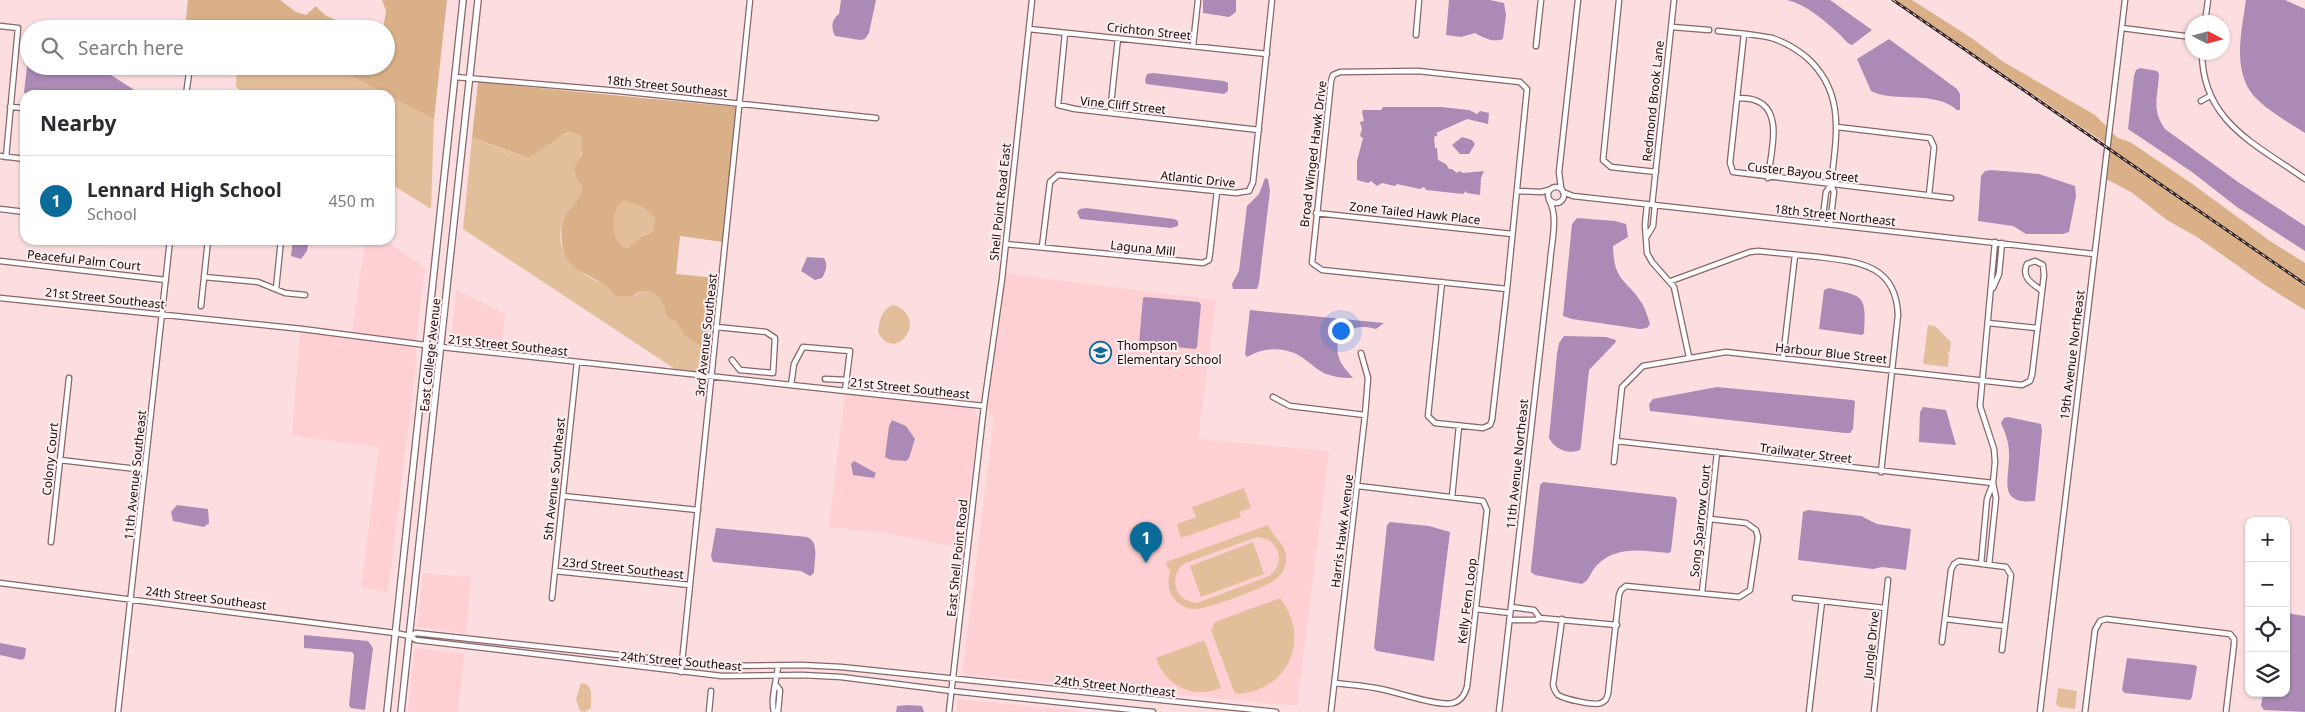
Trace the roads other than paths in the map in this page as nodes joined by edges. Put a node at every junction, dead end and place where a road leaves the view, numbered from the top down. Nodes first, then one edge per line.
1 (463, 0) edge
2 (478, 0) edge
3 (750, 0) edge
4 (1032, 0) edge
5 (1198, 0) edge
6 (1272, 0) edge
7 (1419, 0) edge
8 (1541, 0) edge
9 (1578, 0) edge
10 (1619, 0) edge
11 (1674, 0) edge
12 (2125, 0) edge
13 (2208, 0) edge
14 (2206, 15) edge
15 (0, 26) edge
16 (1672, 27) junction
17 (2122, 28) junction
18 (1029, 29) junction
19 (1709, 30) dead end
20 (1718, 31) dead end
21 (1065, 32) junction
22 (1744, 34) junction
23 (1416, 35) dead end
24 (2185, 36) edge
25 (1118, 38) junction
26 (1193, 46) junction
27 (1536, 46) dead end
28 (1267, 54) junction
29 (2202, 60) edge
30 (189, 75) edge
31 (455, 76) junction
32 (471, 78) junction
33 (187, 90) edge
34 (2210, 96) junction
35 (1737, 98) junction
36 (2201, 101) dead end
37 (740, 104) junction
38 (10, 106) junction
39 (20, 107) edge
40 (1110, 113) junction
41 (876, 118) dead end
42 (1837, 127) junction
43 (1259, 130) junction
44 (3, 156) edge
45 (20, 158) edge
46 (1558, 172) junction
47 (1656, 172) junction
48 (1768, 178) junction
49 (2305, 179) edge
50 (1831, 185) junction
51 (1550, 189) junction
52 (1562, 190) junction
53 (1217, 191) junction
54 (1517, 191) junction
55 (1535, 192) junction
56 (1929, 195) junction
57 (1573, 196) junction
58 (1548, 198) junction
59 (1951, 198) dead end
60 (1561, 200) junction
61 (1651, 205) junction
62 (0, 209) edge
63 (20, 211) edge
64 (1316, 212) junction
65 (1553, 218) junction
66 (1646, 219) junction
67 (1654, 220) junction
68 (1822, 223) junction
69 (1830, 224) junction
70 (1512, 234) junction
71 (1647, 236) junction
72 (1995, 242) junction
73 (2002, 243) junction
74 (1006, 244) junction
75 (170, 245) edge
76 (207, 245) edge
77 (280, 245) edge
78 (1042, 247) junction
79 (1794, 254) junction
80 (2094, 254) junction
81 (0, 261) edge
82 (204, 277) junction
83 (166, 280) junction
84 (1671, 281) junction
85 (1442, 282) junction
86 (276, 289) junction
87 (1506, 289) junction
88 (1992, 289) junction
89 (2041, 290) junction
90 (305, 295) dead end
91 (0, 298) edge
92 (201, 306) dead end
93 (162, 314) junction
94 (1988, 323) junction
95 (716, 327) junction
96 (2037, 328) junction
97 (426, 346) junction
98 (441, 347) junction
99 (1361, 352) dead end
100 (1689, 358) junction
101 (1783, 358) junction
102 (732, 360) dead end
103 (577, 362) junction
104 (740, 370) junction
105 (1892, 370) junction
106 (712, 376) junction
107 (69, 378) dead end
108 (825, 378) dead end
109 (739, 380) junction
110 (847, 380) junction
111 (1982, 380) junction
112 (791, 385) junction
113 (845, 391) junction
114 (1273, 397) dead end
115 (984, 406) junction
116 (1365, 415) junction
117 (1459, 426) junction
118 (1616, 441) junction
119 (1717, 452) junction
120 (60, 460) junction
121 (1614, 462) dead end
122 (145, 470) junction
123 (1881, 472) junction
124 (1993, 483) junction
125 (1358, 486) junction
126 (563, 496) junction
127 (1452, 497) junction
128 (698, 510) junction
129 (1710, 519) junction
130 (50, 542) dead end
131 (1981, 564) junction
132 (1989, 565) junction
133 (555, 571) junction
134 (1888, 580) dead end
135 (0, 583) edge
136 (690, 585) junction
137 (1702, 593) junction
138 (552, 598) dead end
139 (1795, 598) dead end
140 (131, 599) junction
141 (1822, 601) junction
142 (1885, 608) junction
143 (1476, 610) junction
144 (1511, 610) junction
145 (1540, 618) junction
146 (1562, 619) junction
147 (1945, 619) junction
148 (1510, 620) junction
149 (1617, 625) junction
150 (2004, 626) junction
151 (396, 633) junction
152 (410, 636) junction
153 (1942, 642) dead end
154 (2002, 650) dead end
155 (682, 661) junction
156 (778, 666) junction
157 (681, 672) junction
158 (777, 676) junction
159 (953, 680) junction
160 (1335, 682) junction
161 (777, 686) junction
162 (711, 691) dead end
163 (952, 691) junction
164 (118, 712) edge
165 (387, 712) edge
166 (401, 712) edge
167 (709, 712) edge
168 (774, 712) edge
169 (778, 712) edge
170 (949, 712) edge
171 (1154, 712) edge
172 (1276, 712) edge
173 (1332, 712) edge
174 (1499, 712) edge
175 (1809, 712) edge
176 (1874, 712) edge
177 (2040, 712) edge
178 (2084, 712) edge
179 (2226, 712) edge

1 - 31 main road, East College Avenue
2 - 32 main road, East College Avenue
3 - 37 street, 3rd Avenue Southeast
4 - 18 street, Shell Point Road East
5 - 26 street
6 - 28 street, Atlantic Drive
7 - 23 street
8 - 27 street
9 - 46 street
10 - 47 street
11 - 16 street, Redmond Brook Lane
12 - 17 street, 19th Avenue Northeast
13 - 14 street
15 - 38 street
16 - 19 street
16 - 47 street, Redmond Brook Lane
17 - 24 street
17 - 80 street, 19th Avenue Northeast
18 - 21 street, Crichton Street
18 - 74 street, Shell Point Road East
20 - 22 street
21 - 25 street, Crichton Street
21 - 40 street, Vine Cliff Street
22 - 35 street, Custer Bayou Street
22 - 42 street
25 - 26 street, Crichton Street
25 - 40 street
26 - 28 street, Crichton Street
28 - 43 street, Atlantic Drive
29 - 34 street
30 - 33 street
31 - 32 street, 18th Street Southeast
31 - 97 main road, East College Avenue
32 - 37 street, 18th Street Southeast
32 - 98 main road, East College Avenue
34 - 36 street
34 - 49 street
35 - 48 street
35 - 48 street, Custer Bayou Street
37 - 41 street, 18th Street Southeast
37 - 95 street, 3rd Avenue Southeast
38 - 39 street
38 - 44 street
40 - 43 street, Vine Cliff Street
42 - 50 street
42 - 56 street
43 - 53 street, Atlantic Drive
44 - 45 street
46 - 51 street
46 - 52 street
47 - 61 street, Redmond Brook Lane
48 - 50 street, Custer Bayou Street
50 - 56 street, Custer Bayou Street
50 - 68 street
50 - 69 street
51 - 52 street
51 - 55 street
51 - 58 street
52 - 57 street, 18th Street Northeast
52 - 60 street
53 - 78 street, Atlantic Drive
53 - 78 street, Laguna Mill
54 - 55 street
54 - 64 street, Broad Winged Hawk Drive
54 - 70 street, Broad Winged Hawk Drive
55 - 58 street
56 - 59 street, Custer Bayou Street
57 - 60 street, 18th Street Northeast
57 - 61 street, 18th Street Northeast
58 - 60 street
58 - 65 street, 11th Avenue Northeast
60 - 65 street, 11th Avenue Northeast
61 - 66 street, Redmond Brook Lane
61 - 67 street, Redmond Brook Lane
61 - 68 street, 18th Street Northeast
62 - 63 street
64 - 70 street, Zone Tailed Hawk Place
64 - 85 street, Broad Winged Hawk Drive
65 - 144 street, 11th Avenue Northeast
66 - 67 street
66 - 71 street, Redmond Brook Lane
67 - 71 street, Redmond Brook Lane
68 - 69 street, 18th Street Northeast
69 - 72 street, 18th Street Northeast
70 - 87 street, Broad Winged Hawk Drive
71 - 84 street, Redmond Brook Lane
72 - 73 street, 18th Street Northeast
72 - 88 street
73 - 80 street, 18th Street Northeast
73 - 88 street
74 - 78 street, Laguna Mill
74 - 115 street, Shell Point Road East
75 - 83 street, 11th Avenue Southeast
76 - 82 street
77 - 86 street
79 - 84 street
79 - 101 street
79 - 105 street
80 - 177 street, 19th Avenue Northeast
81 - 83 street, Peaceful Palm Court
82 - 86 street
82 - 92 street
83 - 93 street, 11th Avenue Southeast
84 - 100 street, Redmond Brook Lane
85 - 87 street, Broad Winged Hawk Drive
85 - 117 street, Broad Winged Hawk Drive
86 - 90 street
87 - 117 street, Broad Winged Hawk Drive
88 - 94 street
89 - 89 street, Harbour Blue Street
89 - 96 street, Harbour Blue Street
91 - 93 street, 21st Street Southeast
93 - 97 street, 21st Street Southeast
93 - 122 street, 11th Avenue Southeast
94 - 96 street
94 - 111 street
95 - 104 street
95 - 106 street, 3rd Avenue Southeast
96 - 111 street, Harbour Blue Street
97 - 98 street, 21st Street Southeast
97 - 151 main road, East College Avenue
98 - 103 street, 21st Street Southeast
98 - 152 main road, East College Avenue
99 - 116 street, Harris Hawk Avenue
100 - 101 street, Harbour Blue Street
100 - 118 street, Harbour Blue Street
101 - 105 street, Harbour Blue Street
102 - 104 street
103 - 106 street, 21st Street Southeast
103 - 126 street, 5th Avenue Southeast
104 - 109 street
105 - 111 street, Harbour Blue Street
105 - 123 street
106 - 109 street, 21st Street Southeast
106 - 128 street, 3rd Avenue Southeast
107 - 120 street, Colony Court
108 - 110 street
109 - 112 street, 21st Street Southeast
110 - 112 street
110 - 113 street
111 - 124 street
112 - 113 street, 21st Street Southeast
113 - 115 street, 21st Street Southeast
114 - 116 street
115 - 159 street, East Shell Point Road
116 - 125 street, Harris Hawk Avenue
117 - 127 street
118 - 119 street, Trailwater Street
118 - 121 street, Harbour Blue Street
119 - 123 street, Trailwater Street
119 - 129 street, Song Sparrow Court
120 - 122 street
120 - 130 street, Colony Court
122 - 140 street, 11th Avenue Southeast
123 - 124 street, Trailwater Street
124 - 131 street
124 - 132 street
125 - 127 street, Kelly Fern Loop
125 - 160 street, Harris Hawk Avenue
126 - 128 street
126 - 133 street, 5th Avenue Southeast
127 - 143 street, Kelly Fern Loop
128 - 136 street, 3rd Avenue Southeast
129 - 137 street, Song Sparrow Court
129 - 137 street
131 - 132 street
131 - 147 street
132 - 150 street
133 - 136 street, 23rd Street Southeast
133 - 138 street, 5th Avenue Southeast
134 - 142 street, Jungle Drive
135 - 140 street, 24th Street Southeast
136 - 155 street, 3rd Avenue Southeast
137 - 149 street
139 - 141 street
140 - 151 street, 24th Street Southeast
140 - 164 street, 11th Avenue Southeast
141 - 142 street
141 - 175 street
142 - 176 street, Jungle Drive
143 - 144 street
143 - 160 street, Kelly Fern Loop
144 - 145 street
144 - 148 street, 11th Avenue Northeast
145 - 146 street
145 - 148 street
146 - 149 street
146 - 149 street
147 - 150 street
147 - 153 street
148 - 174 street, 11th Avenue Northeast
150 - 154 street
151 - 152 street, 24th Street Southeast
151 - 165 main road, East College Avenue
152 - 155 street, 24th Street Southeast
152 - 157 street, 24th Street Southeast
152 - 166 main road, East College Avenue
155 - 156 street, 24th Street Southeast
155 - 157 street, 3rd Avenue Southeast
156 - 158 street
156 - 159 street, 24th Street Southeast
157 - 158 street, 24th Street Southeast
158 - 161 street
158 - 163 street, 24th Street Southeast
159 - 163 street, East Shell Point Road
159 - 172 street, 24th Street Northeast
160 - 173 street, Harris Hawk Avenue
161 - 168 street
161 - 169 street
162 - 167 street
163 - 170 street, East Shell Point Road
163 - 171 street, 24th Street Northeast
178 - 179 street

